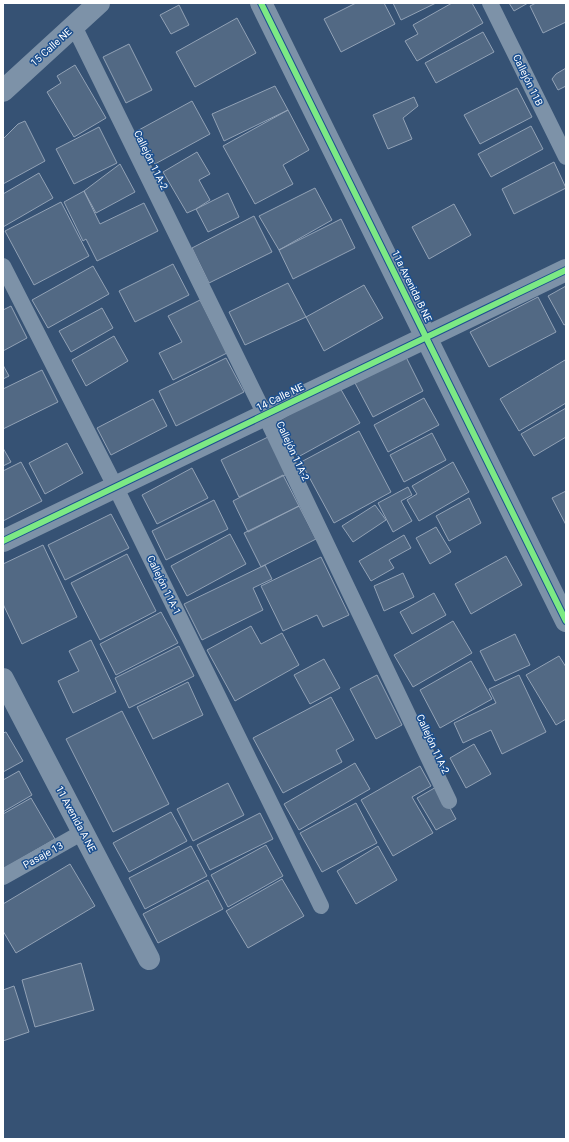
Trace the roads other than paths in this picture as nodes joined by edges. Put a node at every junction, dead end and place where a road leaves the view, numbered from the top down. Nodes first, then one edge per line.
1 (99, 3) edge
2 (262, 3) edge
3 (490, 3) edge
4 (74, 26) junction
5 (3, 91) edge
6 (566, 157) edge
7 (3, 266) edge
8 (566, 270) edge
9 (426, 338) junction
10 (265, 415) junction
11 (116, 488) junction
12 (3, 541) edge
13 (566, 621) edge
14 (3, 679) edge
15 (449, 801) dead end
16 (83, 832) junction
17 (3, 877) edge
18 (321, 906) dead end
19 (149, 959) dead end

1 - 4 street, 15 Calle NE
2 - 9 street, 11a Avenida B NE
3 - 6 lane, Callejón 11B
4 - 5 street, 15 Calle NE
4 - 10 lane, Callejón 11A-2
7 - 11 lane, Callejón 11A-1
8 - 9 street, 14 Calle NE
9 - 10 street, 14 Calle NE
9 - 13 street, 11a Avenida B NE
10 - 11 street, 14 Calle NE
10 - 15 lane, Callejón 11A-2
11 - 12 street, 14 Calle NE
11 - 18 lane, Callejón 11A-1
14 - 16 street, 11 Avenida A NE
16 - 17 lane, Pasaje 13
16 - 19 street, 11 Avenida A NE

